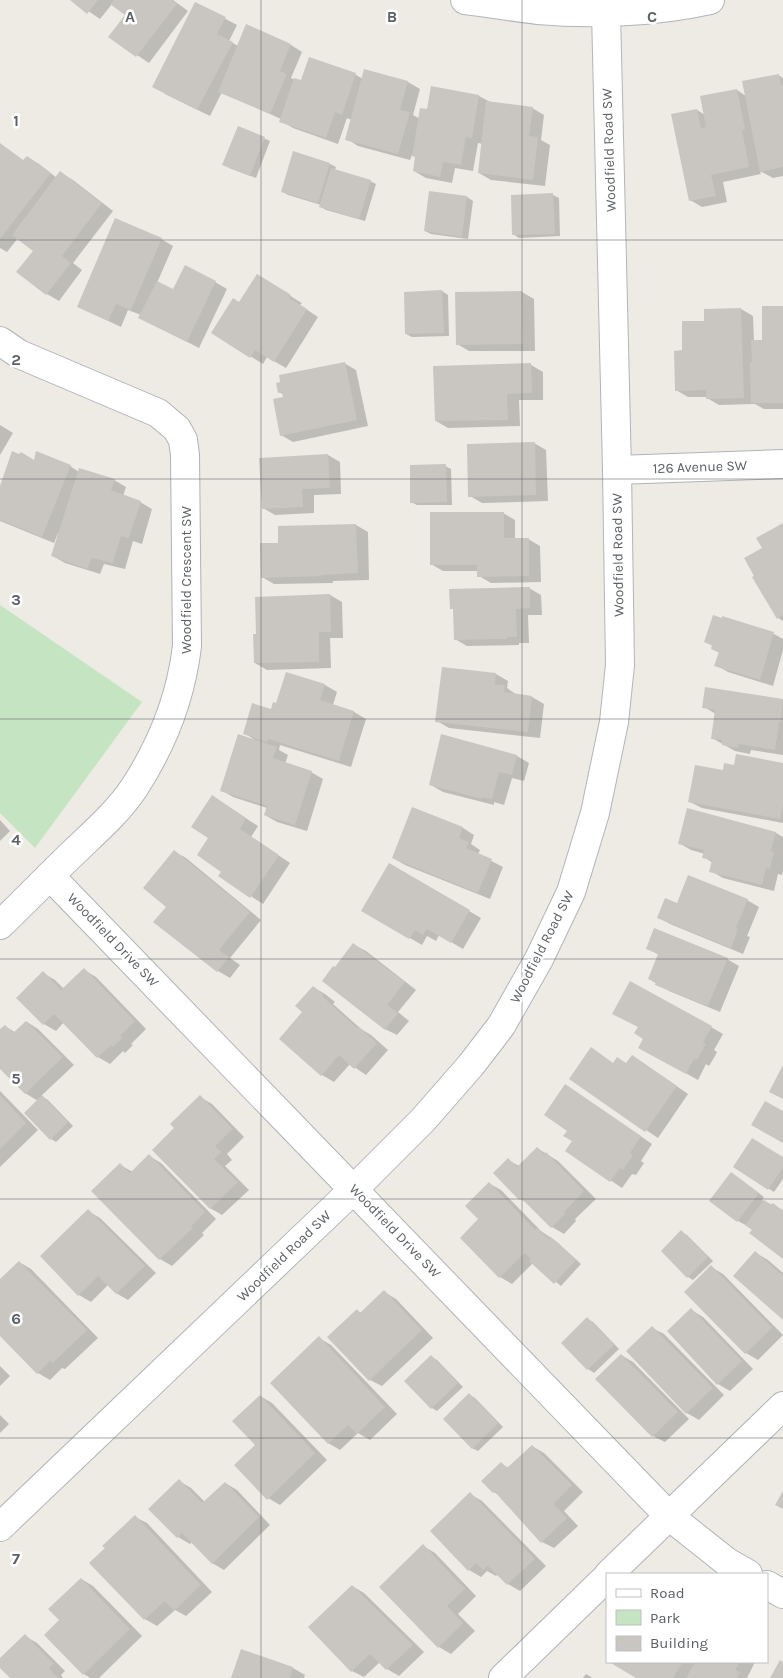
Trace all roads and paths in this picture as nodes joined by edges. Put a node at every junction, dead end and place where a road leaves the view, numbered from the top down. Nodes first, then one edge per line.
1 (465, 0) edge
2 (710, 0) edge
3 (606, 12) junction
4 (0, 341) edge
5 (783, 464) edge
6 (617, 470) junction
7 (50, 876) junction
8 (0, 925) edge
9 (354, 1189) junction
10 (783, 1406) edge
11 (669, 1516) junction
12 (0, 1527) edge
13 (610, 1573) edge
14 (746, 1573) edge
15 (606, 1577) edge
16 (768, 1586) edge
17 (783, 1594) edge
18 (503, 1678) edge

1 - 3 street
2 - 3 street
3 - 6 street, Woodfield Road SW
4 - 7 street, Woodfield Crescent SW
5 - 6 street, 126 Avenue SW
6 - 9 street, Woodfield Road SW
7 - 8 street, Woodfield Crescent SW
7 - 9 street, Woodfield Drive SW
9 - 11 street, Woodfield Drive SW
9 - 12 street, Woodfield Road SW
10 - 11 street
11 - 13 street
11 - 14 street, Woodfield Drive SW
15 - 18 street
16 - 17 street

